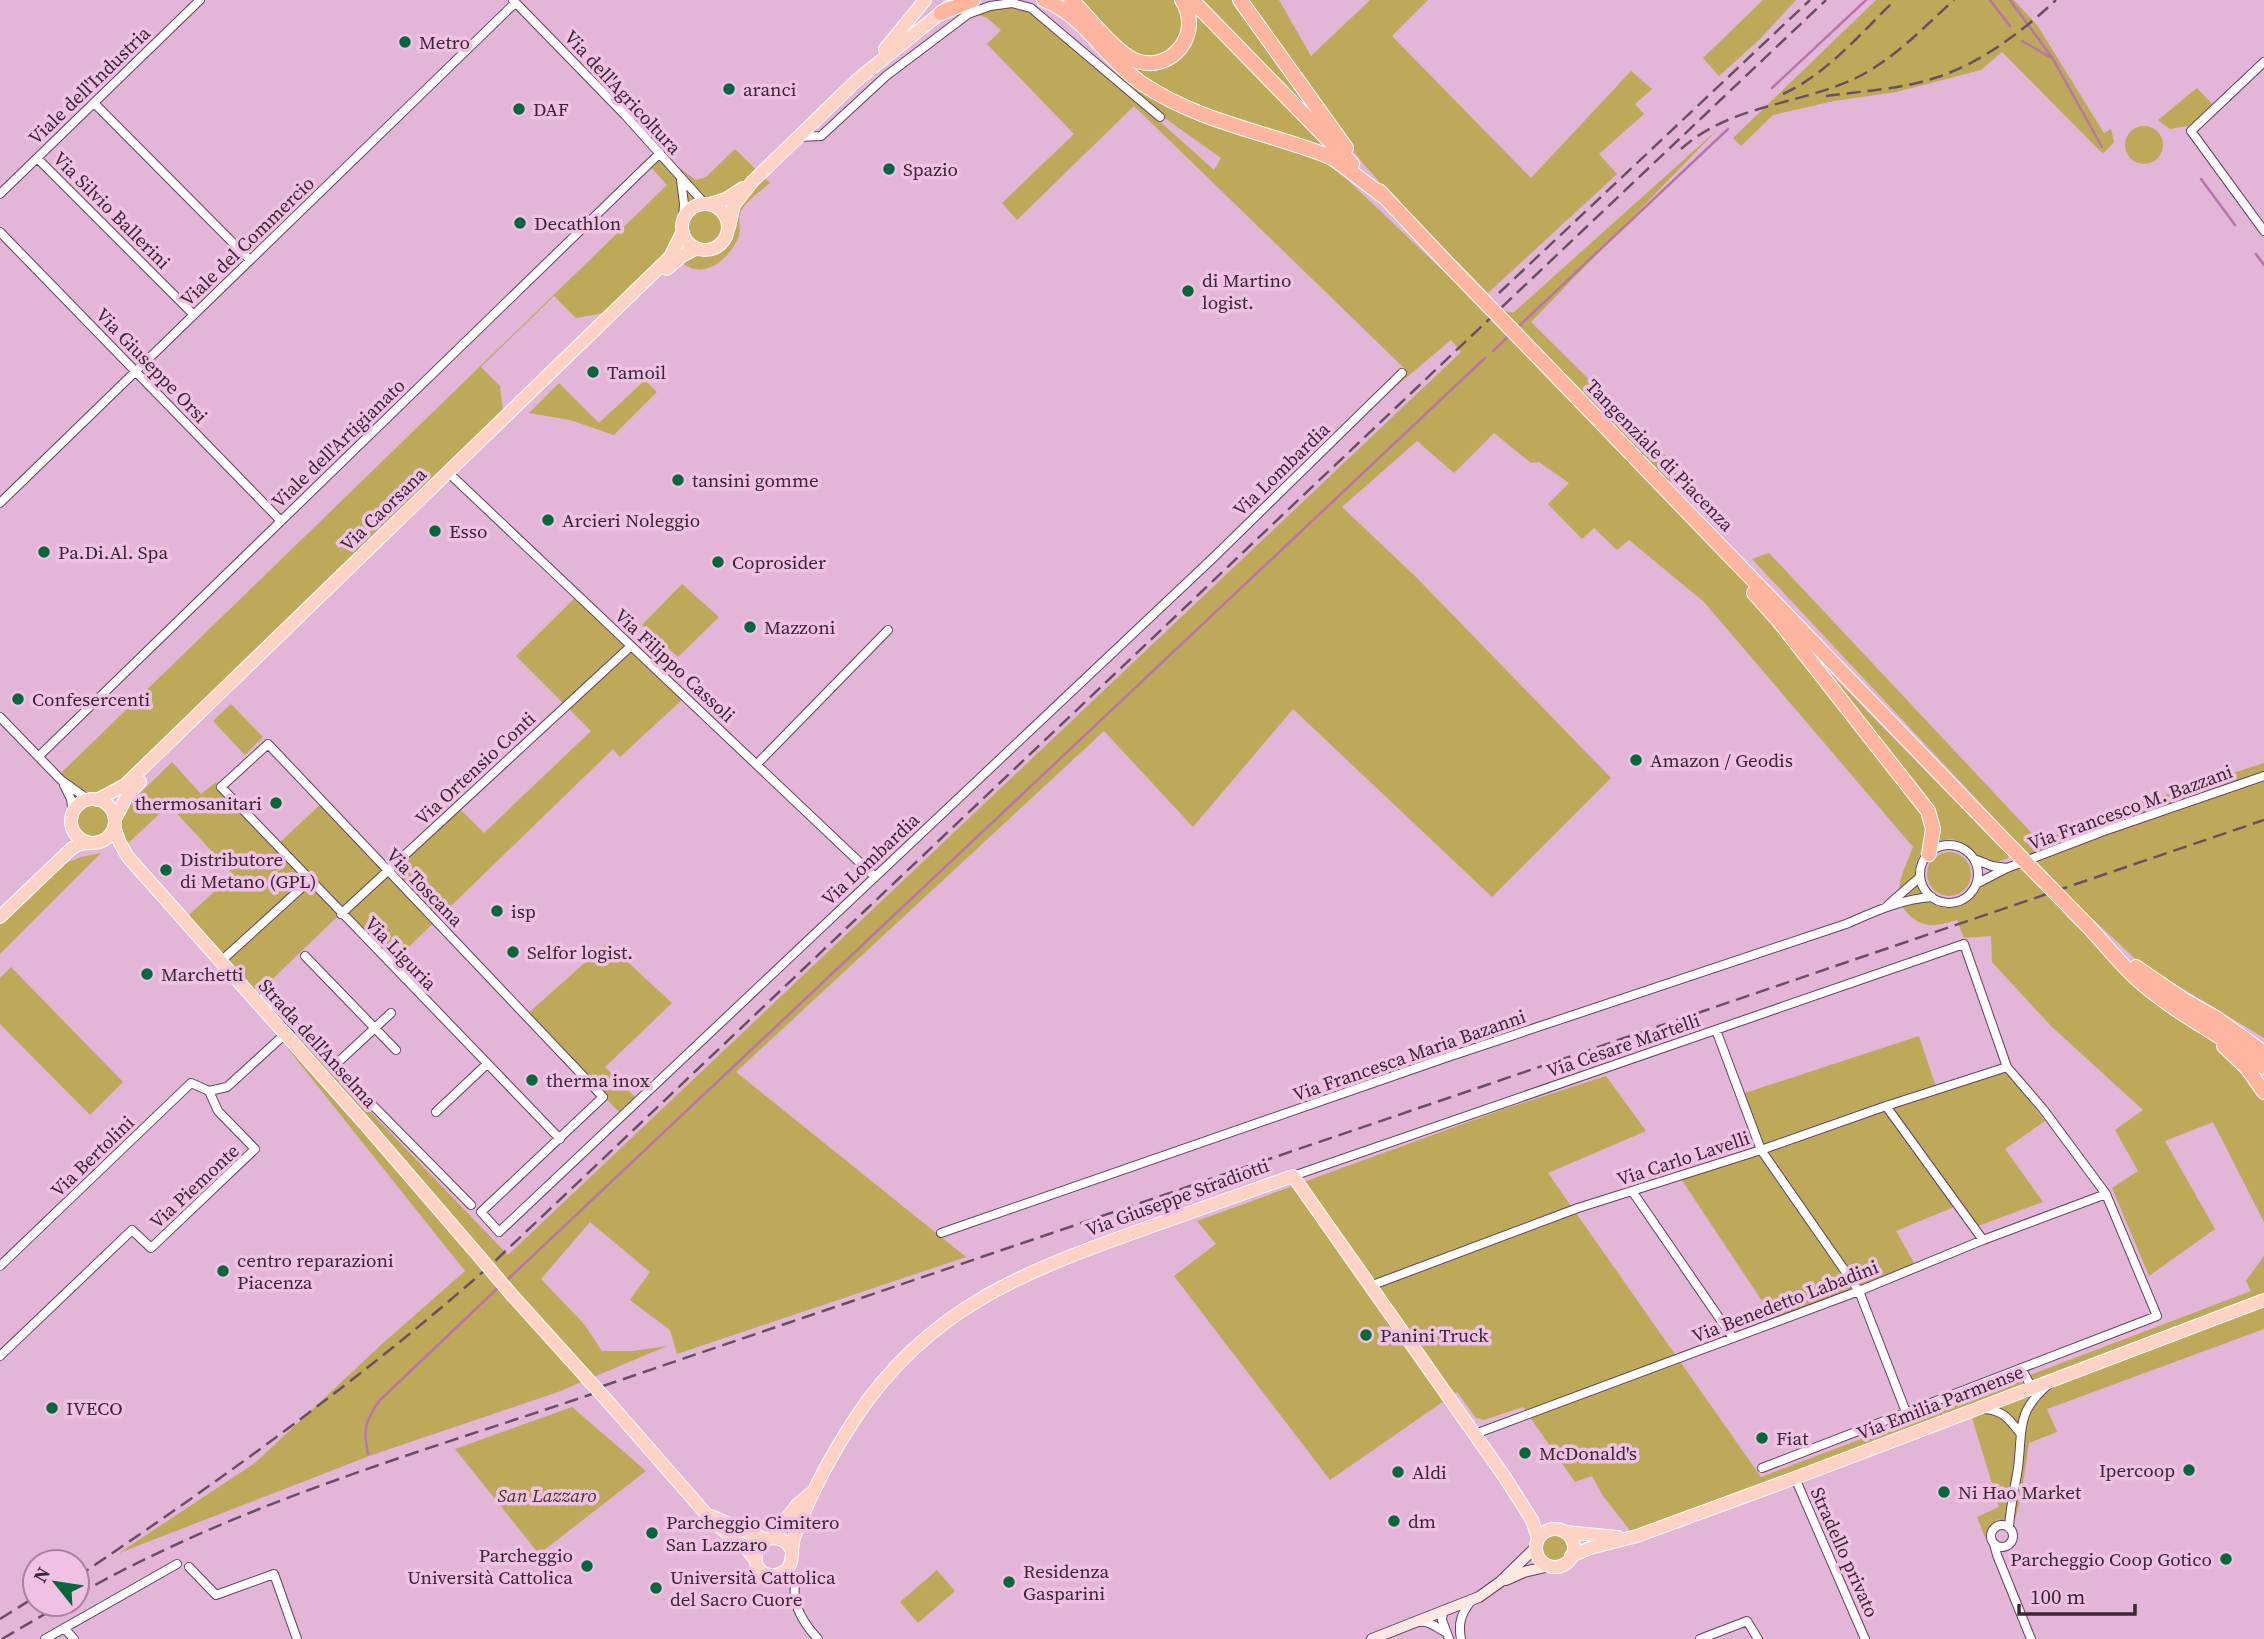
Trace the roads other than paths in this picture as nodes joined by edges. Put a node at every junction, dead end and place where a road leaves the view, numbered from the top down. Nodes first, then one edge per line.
1 (200, 0) edge
2 (925, 0) edge
3 (956, 0) edge
4 (973, 0) edge
5 (1044, 0) edge
6 (1071, 0) edge
7 (1182, 0) edge
8 (1192, 0) edge
9 (1240, 0) edge
10 (514, 1) edge
11 (941, 13) junction
12 (2264, 62) edge
13 (857, 80) junction
14 (94, 103) junction
15 (1160, 117) dead end
16 (798, 137) junction
17 (660, 153) junction
18 (37, 158) junction
19 (681, 177) junction
20 (752, 182) junction
21 (0, 194) edge
22 (1383, 196) junction
23 (707, 204) junction
24 (683, 219) junction
25 (729, 227) junction
26 (2264, 231) edge
27 (0, 232) edge
28 (682, 233) junction
29 (695, 249) junction
30 (250, 260) junction
31 (194, 315) junction
32 (136, 371) junction
33 (1402, 373) dead end
34 (454, 478) junction
35 (0, 503) edge
36 (281, 521) junction
37 (1704, 529) junction
38 (888, 629) dead end
39 (631, 646) junction
40 (0, 717) edge
41 (39, 757) junction
42 (757, 764) junction
43 (2264, 776) edge
44 (61, 780) junction
45 (221, 787) joint
46 (93, 800) junction
47 (72, 820) junction
48 (115, 823) junction
49 (95, 842) junction
50 (1928, 854) junction
51 (128, 857) junction
52 (1974, 859) junction
53 (2007, 868) junction
54 (387, 870) junction
55 (874, 876) junction
56 (1920, 877) junction
57 (309, 881) junction
58 (1976, 884) junction
59 (1931, 897) junction
60 (0, 907) edge
61 (1887, 907) junction
62 (341, 914) junction
63 (0, 917) edge
64 (2100, 938) junction
65 (305, 956) dead end
66 (220, 962) junction
67 (264, 995) dead end
68 (2178, 1011) junction
69 (391, 1013) dead end
70 (2216, 1018) junction
71 (375, 1028) junction
72 (1716, 1030) junction
73 (284, 1035) junction
74 (2264, 1045) edge
75 (396, 1050) dead end
76 (2264, 1054) edge
77 (487, 1064) junction
78 (334, 1066) junction
79 (2007, 1067) junction
80 (2264, 1067) edge
81 (209, 1091) junction
82 (2264, 1092) edge
83 (603, 1097) joint
84 (1886, 1106) junction
85 (436, 1112) dead end
86 (560, 1139) junction
87 (1761, 1150) junction
88 (1293, 1176) junction
89 (1632, 1191) junction
90 (2106, 1194) junction
91 (471, 1205) dead end
92 (941, 1233) dead end
93 (1983, 1240) junction
94 (0, 1266) edge
95 (1370, 1286) junction
96 (1859, 1291) junction
97 (2264, 1300) edge
98 (1733, 1338) junction
99 (0, 1356) edge
100 (2021, 1368) junction
101 (2055, 1379) junction
102 (2032, 1388) junction
103 (1978, 1408) junction
104 (1906, 1412) junction
105 (2020, 1433) junction
106 (1475, 1434) junction
107 (1762, 1468) dead end
108 (1504, 1475) junction
109 (1795, 1478) junction
110 (810, 1494) junction
111 (2010, 1510) junction
112 (708, 1514) junction
113 (1999, 1526) junction
114 (2009, 1528) junction
115 (1560, 1530) junction
116 (768, 1538) junction
117 (1629, 1538) junction
118 (1537, 1542) junction
119 (1994, 1544) junction
120 (2005, 1547) junction
121 (792, 1551) junction
122 (1572, 1556) junction
123 (755, 1559) junction
124 (177, 1564) dead end
125 (2001, 1564) junction
126 (1550, 1566) junction
127 (189, 1567) dead end
128 (787, 1570) junction
129 (1500, 1582) junction
130 (1471, 1601) junction
131 (1443, 1611) junction
132 (1410, 1624) junction
133 (64, 1628) junction
134 (1447, 1636) edge
135 (45, 1639) edge
136 (74, 1639) edge
137 (296, 1639) edge
138 (818, 1639) edge
139 (1372, 1639) edge
140 (1461, 1639) edge
141 (1700, 1639) edge
142 (1758, 1639) edge
143 (1865, 1639) edge
144 (2031, 1639) edge

1 - 14 street, Viale dell'Industria
2 - 13 main road
3 - 11 main road
4 - 11 highway
5 - 22 highway
6 - 7 highway
8 - 22 highway, Tangenziale di Piacenza
9 - 22 highway
10 - 17 street, Via dell'Agricoltura
10 - 30 street, Viale del Commercio
11 - 13 main road
12 - 26 street
13 - 16 main road
14 - 18 street, Viale dell'Industria
14 - 30 street
15 - 16 street
16 - 20 main road
17 - 19 street, Via dell'Agricoltura
17 - 36 street, Viale dell'Artigianato
18 - 21 street, Viale dell'Industria
18 - 31 street, Via Silvio Ballerini
19 - 23 street, Via dell'Agricoltura
19 - 24 street, Via dell'Agricoltura
20 - 23 main road
20 - 25 main road
22 - 37 highway, Tangenziale di Piacenza, bridge
23 - 24 main road
23 - 25 main road
24 - 28 main road
25 - 29 main road
27 - 32 street, Via Giuseppe Orsi
28 - 29 main road
28 - 46 main road, Via Caorsana
29 - 34 main road, Via Caorsana
30 - 31 street, Viale del Commercio
31 - 32 street, Viale del Commercio
32 - 35 street, Viale del Commercio
32 - 36 street, Via Giuseppe Orsi
33 - 55 street, Via Lombardia
34 - 39 street, Via Filippo Cassoli
34 - 48 main road, Via Caorsana
36 - 41 street, Viale dell'Artigianato
37 - 50 highway
37 - 64 highway, Tangenziale di Piacenza, bridge
38 - 42 street
39 - 42 street, Via Filippo Cassoli
39 - 54 street, Via Ortensio Conti
40 - 41 street
41 - 44 street
42 - 55 street, Via Filippo Cassoli
43 - 53 street, Via Francesco M. Bazzani
44 - 46 street
44 - 47 street
45 - 54 street, Via Toscana
45 - 57 street, Via Liguria
46 - 47 main road
46 - 48 main road
47 - 49 main road
47 - 60 main road
48 - 49 main road
48 - 51 main road, Strada dell'Anselma
49 - 51 main road, Strada dell'Anselma
49 - 63 main road
50 - 52 street
50 - 56 street
51 - 66 main road, Strada dell'Anselma
52 - 53 street, Via Francesco M. Bazzani
52 - 58 street
53 - 58 street, Via Francesco M. Bazzani
54 - 62 street, Via Ortensio Conti
54 - 83 street, Via Toscana
55 - 86 street, Via Lombardia
56 - 59 street
56 - 61 street
57 - 62 street, Via Liguria
57 - 66 street
58 - 59 street
59 - 61 street
61 - 92 street, Via Francesca Maria Bazanni
62 - 77 street, Via Liguria
64 - 68 highway, Tangenziale di Piacenza
64 - 70 highway, Tangenziale di Piacenza
65 - 71 street
66 - 73 main road, Strada dell'Anselma
67 - 78 street
68 - 80 highway, Tangenziale di Piacenza
68 - 82 highway
69 - 71 street
70 - 74 highway
70 - 76 highway, Tangenziale di Piacenza
71 - 75 street
71 - 78 street
72 - 79 street, Via Cesare Martelli
72 - 87 street
72 - 88 street, Via Cesare Martelli
73 - 81 street
73 - 112 main road, Strada dell'Anselma, bridge
77 - 85 street
77 - 86 street, Via Liguria
78 - 91 street
79 - 84 street, Via Carlo Lavelli
79 - 90 street
81 - 94 street, Via Bertolini
81 - 99 street, Via Piemonte
83 - 86 street, Via Lombardia
84 - 87 street, Via Carlo Lavelli
84 - 93 street
87 - 89 street, Via Carlo Lavelli
87 - 96 street
88 - 95 main road, Via Giuseppe Stradiotti
88 - 110 main road, Via Giuseppe Stradiotti
89 - 95 street, Via Carlo Lavelli
89 - 98 street
90 - 93 street, Via Benedetto Labadini
90 - 100 street, Via Emilia Parmense
93 - 96 street, Via Benedetto Labadini
95 - 106 main road, Via Giuseppe Stradiotti
96 - 98 street, Via Benedetto Labadini
96 - 104 street
97 - 101 main road, Via Emilia Parmense
98 - 106 street, Via Benedetto Labadini
100 - 102 street
100 - 104 street, Via Emilia Parmense
101 - 102 main road, Via Emilia Parmense
101 - 105 street
102 - 103 main road, Via Emilia Parmense
103 - 105 street
103 - 109 main road, Via Emilia Parmense
104 - 107 street, Via Emilia Parmense
105 - 111 street
106 - 108 main road, Via Giuseppe Stradiotti
108 - 115 main road, Via Giuseppe Stradiotti
108 - 118 main road, Via Giuseppe Stradiotti
109 - 117 main road, Via Emilia Parmense
109 - 143 street, Stradello privato
110 - 116 main road, Via Giuseppe Stradiotti
110 - 121 main road, Via Giuseppe Stradiotti
111 - 113 street
111 - 114 street
112 - 116 main road
112 - 123 main road
113 - 114 street
113 - 119 street
114 - 120 street
115 - 117 main road, Via Emilia Parmense
115 - 118 main road
115 - 122 main road
116 - 121 main road
116 - 123 main road
117 - 122 main road, Via Emilia Parmense
118 - 126 main road
118 - 129 main road
119 - 120 street
119 - 125 street
120 - 125 street
121 - 128 main road
122 - 126 main road
123 - 128 main road
124 - 133 street
125 - 144 street
126 - 129 main road
127 - 137 street
128 - 138 street
129 - 130 main road
130 - 131 main road
130 - 140 street
131 - 132 main road
131 - 134 street
132 - 134 street
132 - 139 main road
133 - 135 street
133 - 136 street
141 - 142 street

